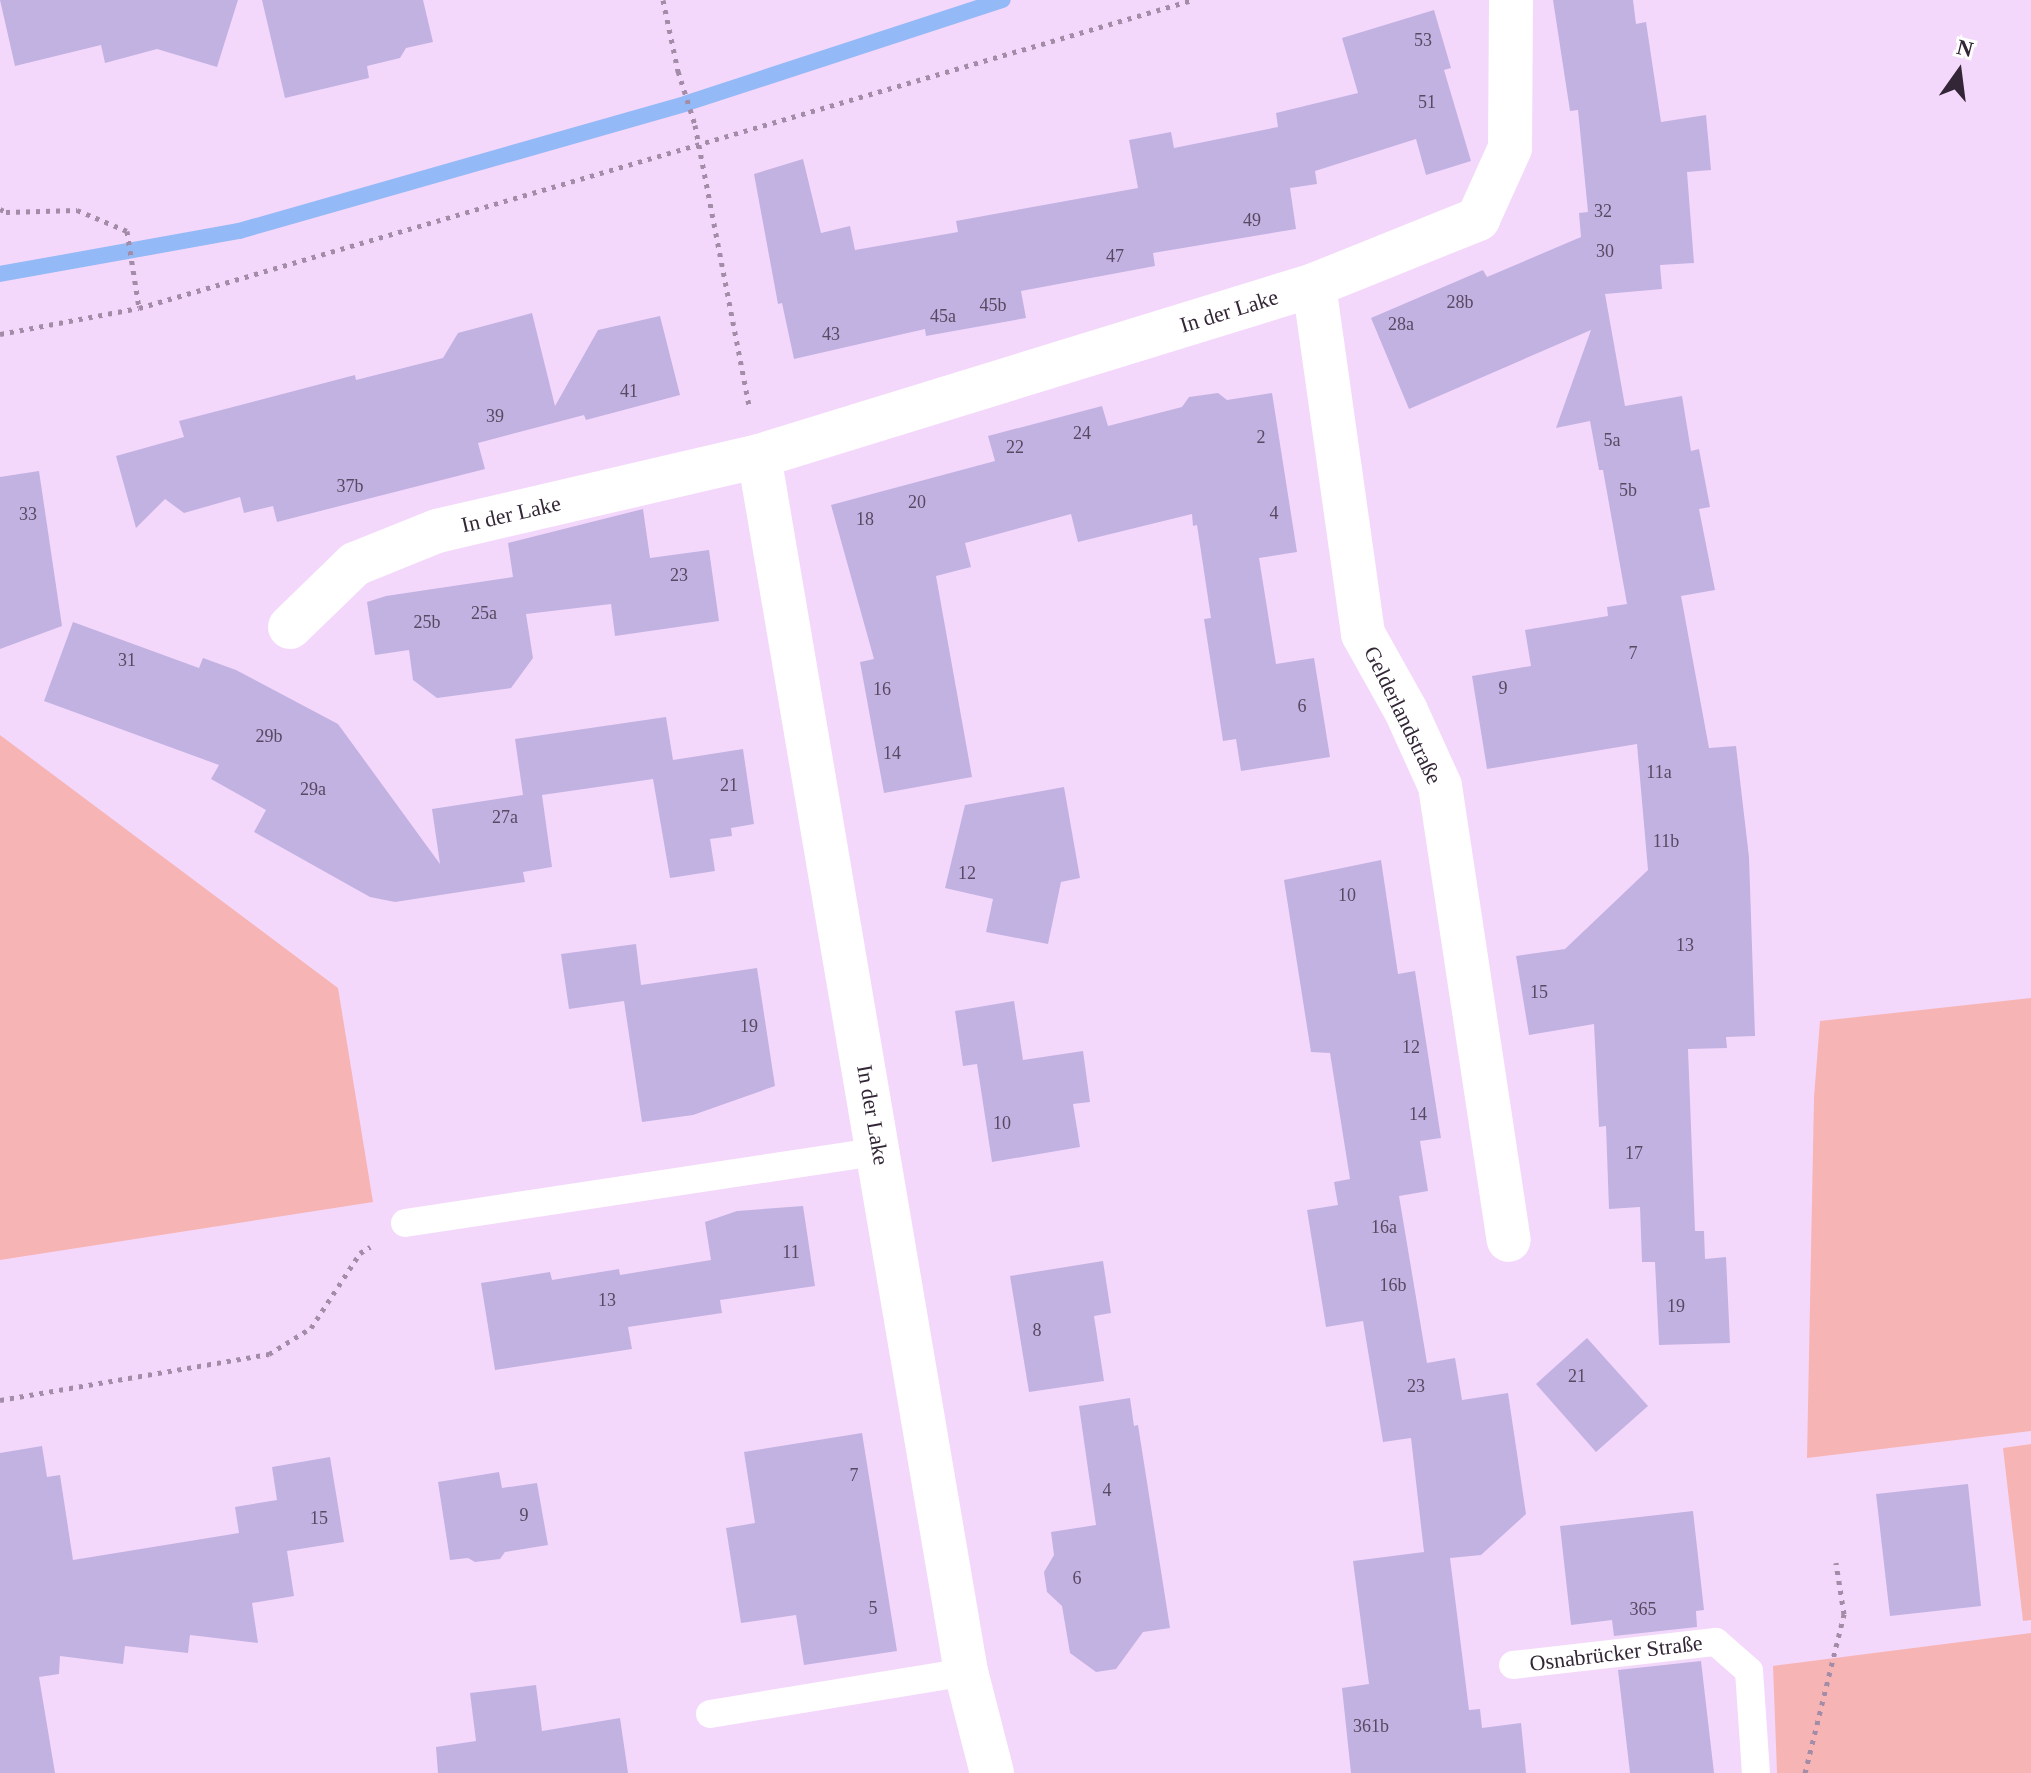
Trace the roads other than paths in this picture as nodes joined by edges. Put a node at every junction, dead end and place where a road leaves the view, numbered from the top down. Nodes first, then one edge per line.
1 (1511, 0) edge
2 (1314, 285) junction
3 (759, 456) junction
4 (290, 627) dead end
5 (879, 1151) junction
6 (405, 1223) road end
7 (1509, 1240) dead end
8 (1513, 1665) dead end
9 (966, 1672) junction
10 (710, 1714) dead end
11 (992, 1773) edge
12 (1756, 1773) edge

1 - 2 street, In der Lake
2 - 3 street, In der Lake
2 - 7 street, Gelderlandstraße
3 - 4 street, In der Lake
3 - 5 street, In der Lake
5 - 6 lane
5 - 9 street, In der Lake
8 - 12 lane, Osnabrücker Straße
9 - 10 lane
9 - 11 street, In der Lake

